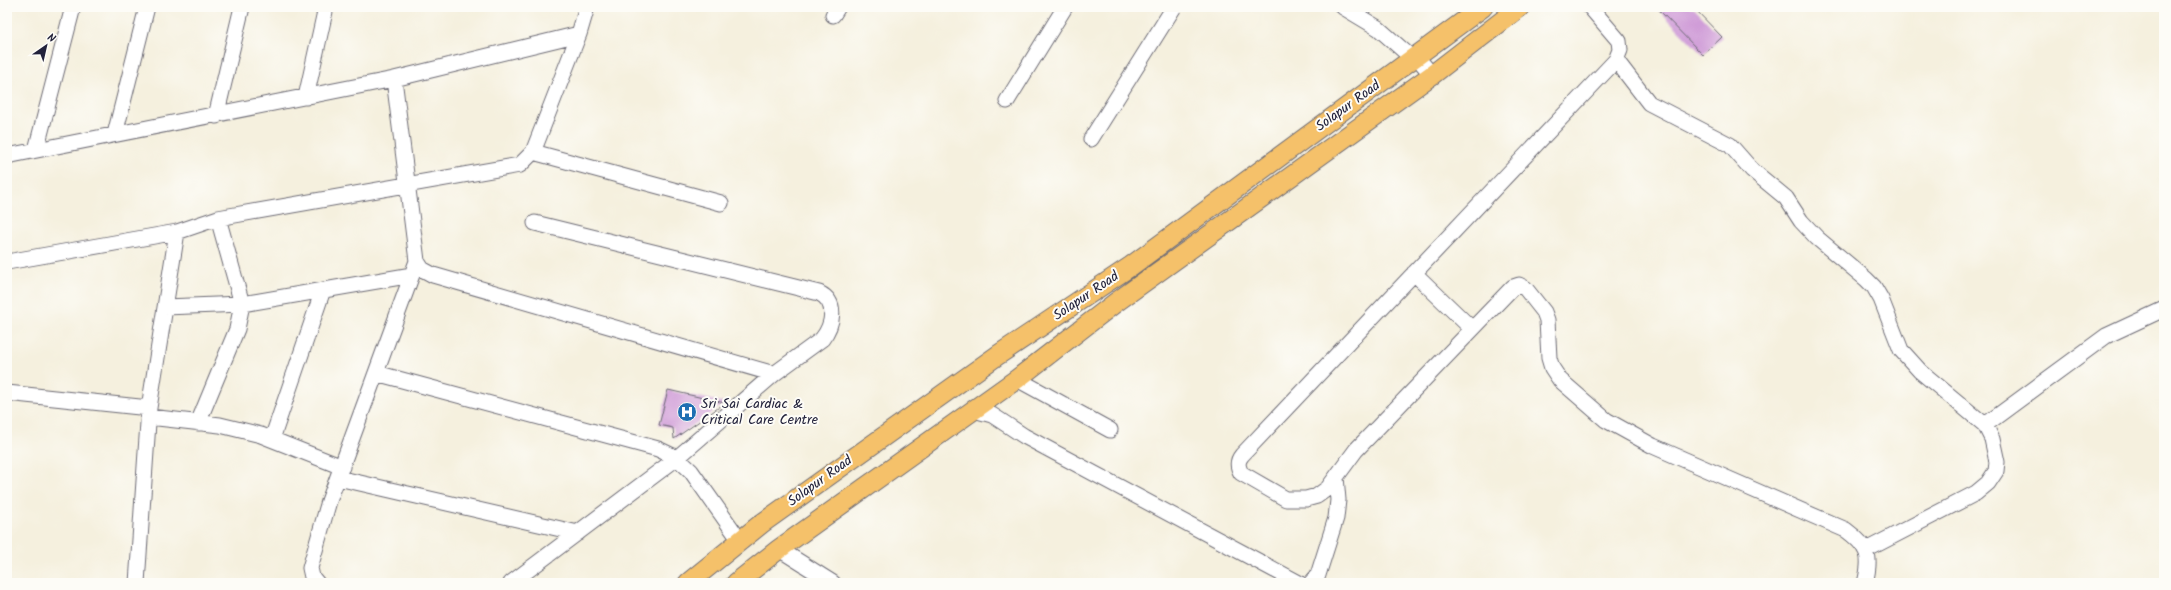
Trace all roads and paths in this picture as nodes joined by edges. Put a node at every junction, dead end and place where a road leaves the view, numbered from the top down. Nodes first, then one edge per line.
1 (73, 7) edge
2 (147, 7) edge
3 (242, 7) edge
4 (326, 7) edge
5 (587, 7) edge
6 (1065, 7) edge
7 (1174, 7) edge
8 (1343, 7) edge
9 (1483, 7) edge
10 (1520, 7) edge
11 (1590, 7) edge
12 (579, 34) junction
13 (1412, 58) junction
14 (1616, 60) junction
15 (1432, 75) junction
16 (394, 80) junction
17 (306, 97) junction
18 (1007, 101) dead end
19 (216, 116) junction
20 (115, 134) junction
21 (1091, 139) dead end
22 (36, 150) junction
23 (533, 152) junction
24 (7, 156) edge
25 (407, 185) junction
26 (721, 203) dead end
27 (218, 218) junction
28 (535, 223) dead end
29 (178, 232) junction
30 (7, 262) edge
31 (414, 268) junction
32 (1414, 273) junction
33 (323, 290) junction
34 (242, 304) junction
35 (165, 307) junction
36 (2164, 309) edge
37 (1472, 329) junction
38 (376, 373) junction
39 (774, 374) junction
40 (1016, 379) junction
41 (7, 393) edge
42 (974, 410) junction
43 (149, 413) junction
44 (198, 423) junction
45 (1985, 425) junction
46 (1110, 430) dead end
47 (272, 439) junction
48 (677, 458) junction
49 (1342, 468) junction
50 (340, 472) junction
51 (578, 533) junction
52 (741, 542) junction
53 (779, 549) junction
54 (1866, 550) junction
55 (136, 583) edge
56 (317, 583) edge
57 (511, 583) edge
58 (688, 583) edge
59 (736, 583) edge
60 (833, 583) edge
61 (1299, 583) edge
62 (1311, 583) edge
63 (1865, 583) edge

1 - 22 street
2 - 20 street
3 - 19 street
4 - 17 street
5 - 12 street
6 - 18 street
7 - 21 street
8 - 13 street
9 - 13 main road, Solapur Road
10 - 15 main road, Solapur Road
11 - 14 street
12 - 16 street
12 - 23 street
13 - 15 street
13 - 52 main road, Solapur Road
14 - 32 street
14 - 45 street
15 - 40 main road, Solapur Road
16 - 17 street
16 - 25 street
17 - 19 street
19 - 20 street
20 - 22 street
22 - 24 street
23 - 25 street
23 - 26 street
25 - 27 street
25 - 31 street
27 - 29 street
27 - 34 street
28 - 39 street
29 - 30 street
29 - 35 street
31 - 33 street
31 - 38 street
31 - 39 street
32 - 37 street
32 - 49 street
33 - 34 street
33 - 47 street
34 - 35 street
34 - 44 street
35 - 43 street
36 - 45 street
37 - 49 street
37 - 54 street
38 - 48 street
38 - 50 street
39 - 48 street
40 - 42 main road, Solapur Road
40 - 46 street
41 - 43 street
42 - 53 main road, Solapur Road
42 - 61 street
43 - 44 street
43 - 55 street
44 - 47 street
45 - 54 street
47 - 50 street
48 - 51 street
48 - 52 street
49 - 62 street
50 - 51 street
50 - 56 street
51 - 57 street
52 - 58 main road, Solapur Road
53 - 59 main road, Solapur Road
53 - 60 street
54 - 63 street

